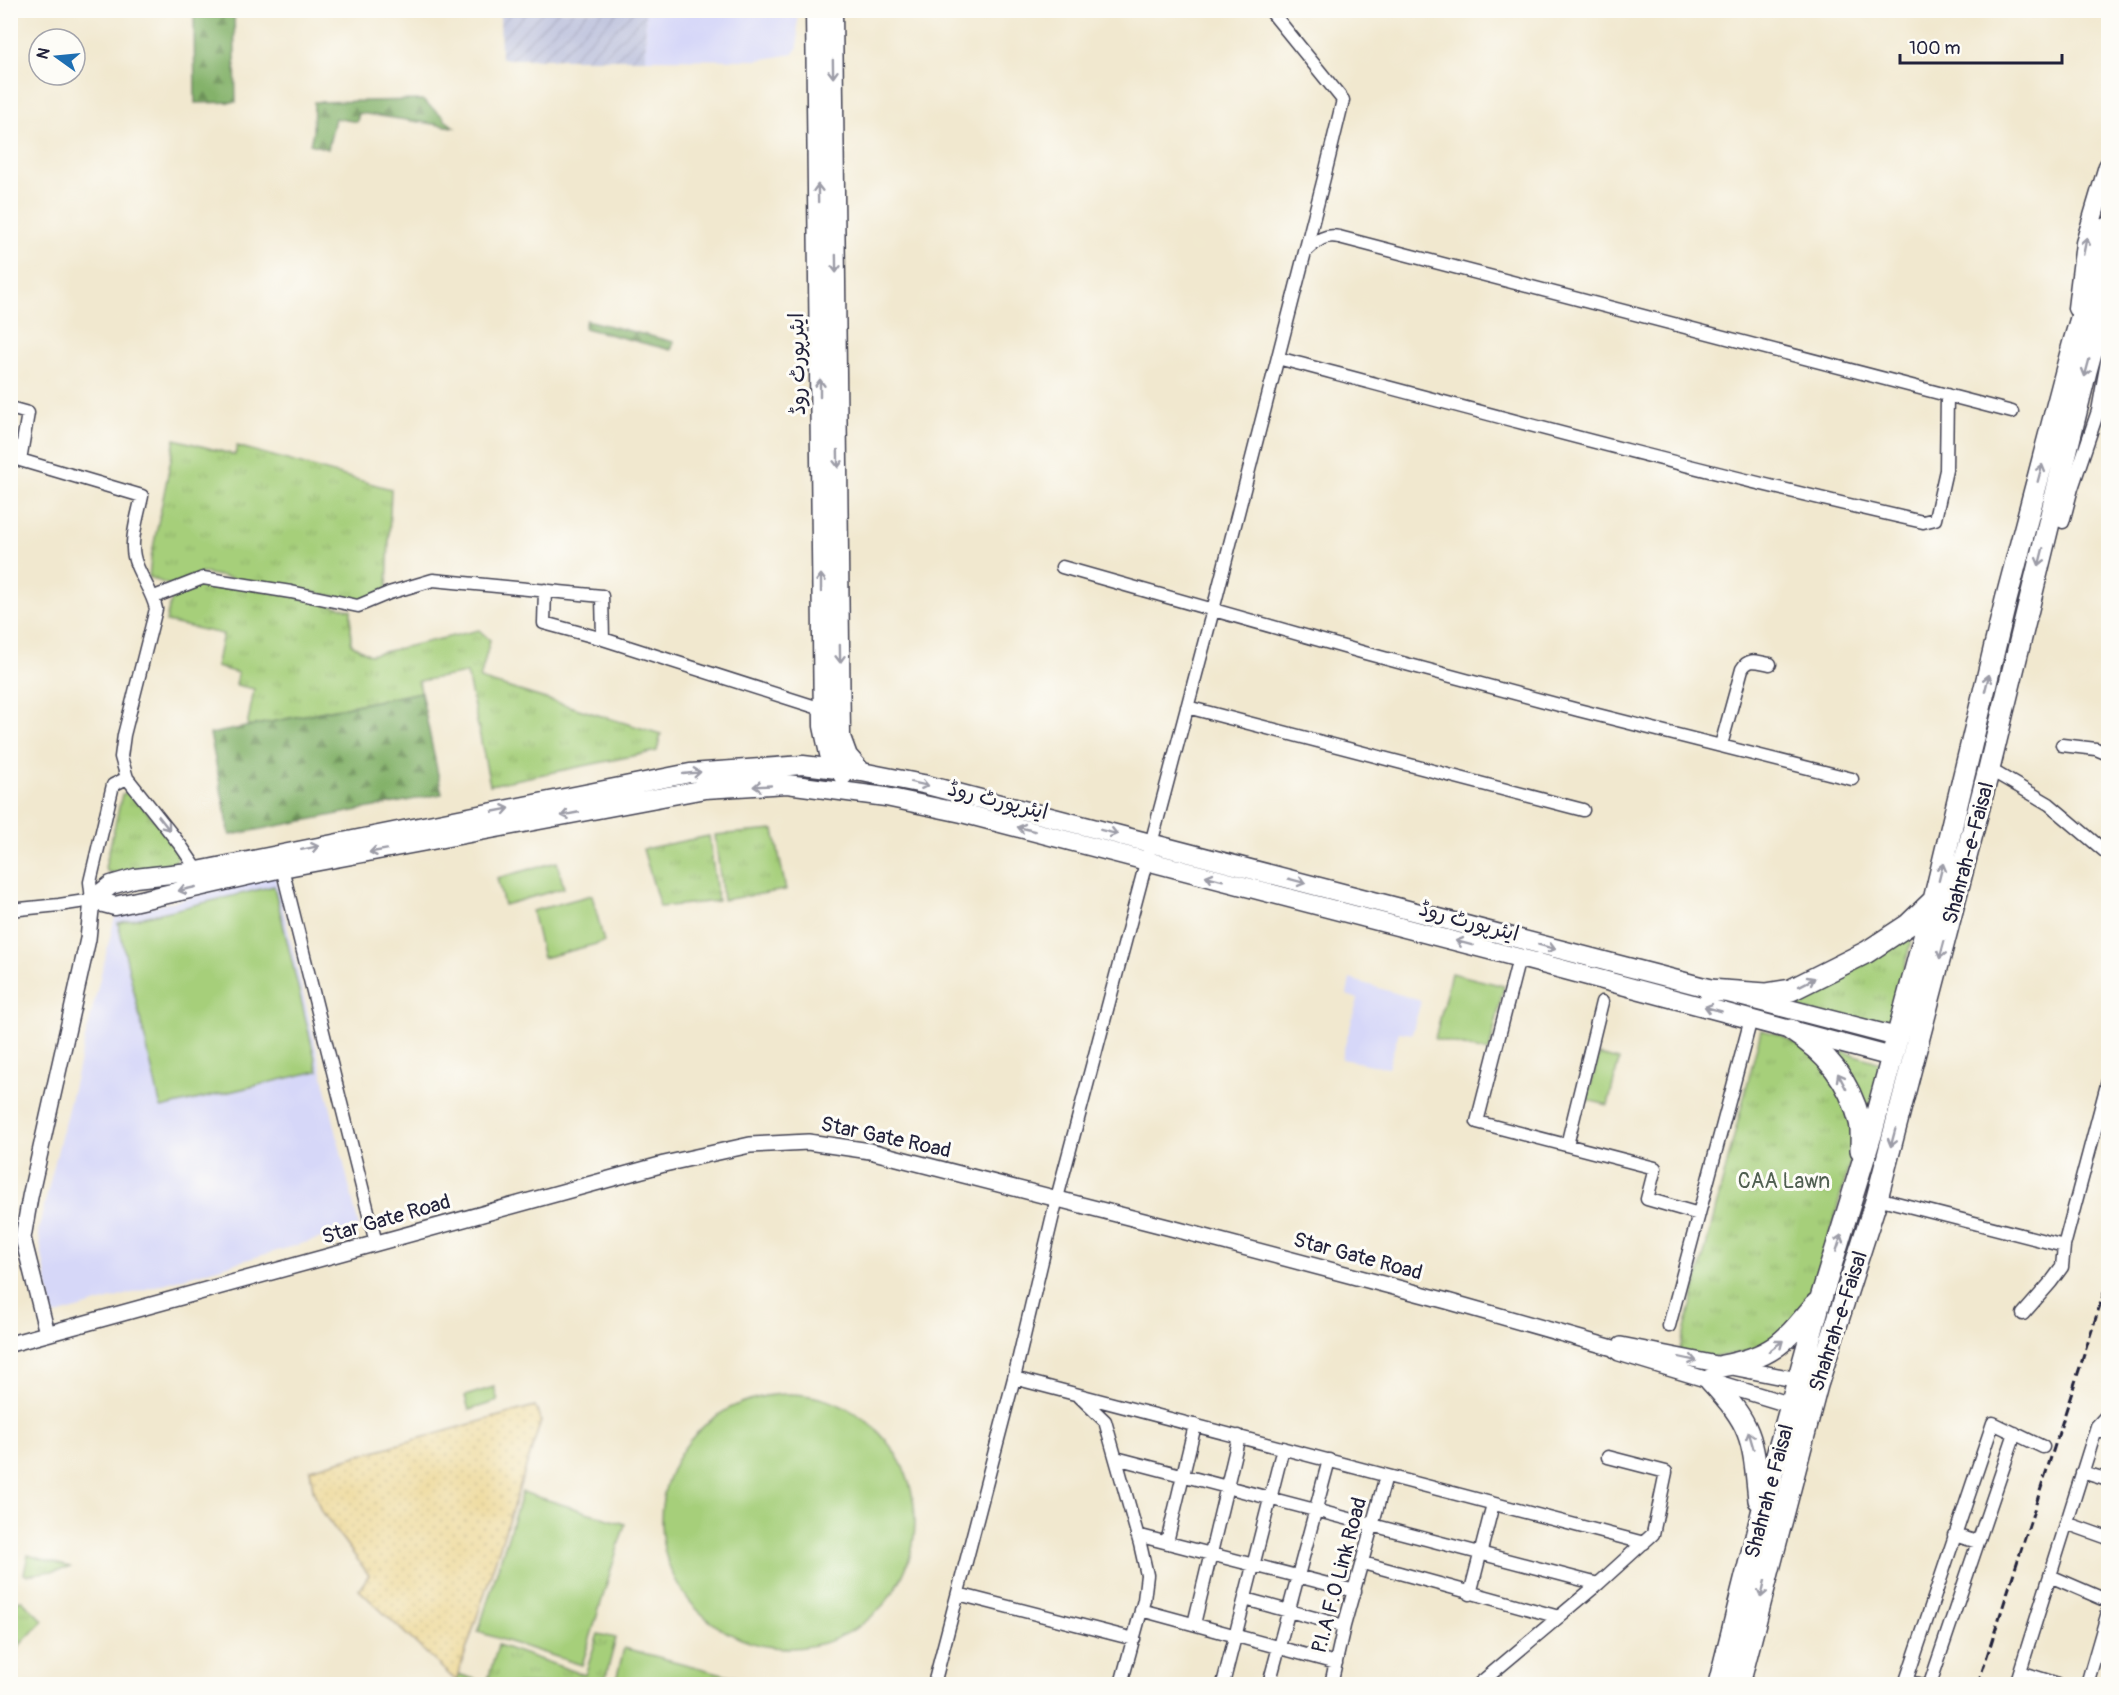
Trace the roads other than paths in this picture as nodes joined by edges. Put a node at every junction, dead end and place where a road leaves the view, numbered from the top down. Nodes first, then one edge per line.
1 (815, 10) edge
2 (833, 10) edge
3 (1270, 10) edge
4 (2109, 166) edge
5 (2109, 228) edge
6 (1305, 252) junction
7 (2101, 283) edge
8 (2073, 345) junction
9 (2109, 356) edge
10 (1278, 358) junction
11 (1947, 395) junction
12 (10, 408) edge
13 (2012, 412) dead end
14 (2063, 522) dead end
15 (1062, 567) dead end
16 (545, 590) junction
17 (154, 597) junction
18 (1213, 610) junction
19 (603, 639) junction
20 (1770, 664) dead end
21 (1187, 707) junction
22 (823, 717) junction
23 (841, 737) junction
24 (2062, 745) dead end
25 (1720, 746) junction
26 (2109, 754) edge
27 (833, 761) junction
28 (793, 766) junction
29 (816, 767) junction
30 (1989, 769) junction
31 (862, 772) junction
32 (128, 778) junction
33 (1852, 778) dead end
34 (787, 784) junction
35 (862, 794) junction
36 (1582, 810) dead end
37 (471, 824) junction
38 (345, 848) junction
39 (1148, 851) junction
40 (2109, 854) edge
41 (282, 868) junction
42 (198, 871) junction
43 (92, 900) junction
44 (1934, 900) junction
45 (10, 910) edge
46 (1519, 958) junction
47 (1709, 990) junction
48 (1602, 1002) dead end
49 (1751, 1019) junction
50 (1791, 1030) junction
51 (1894, 1047) junction
52 (2109, 1081) edge
53 (1567, 1145) junction
54 (1057, 1198) junction
55 (1853, 1198) junction
56 (1877, 1198) junction
57 (1699, 1214) junction
58 (376, 1243) junction
59 (2064, 1246) junction
60 (1821, 1298) junction
61 (2024, 1314) dead end
62 (1669, 1326) dead end
63 (47, 1333) junction
64 (10, 1344) edge
65 (1716, 1373) junction
66 (1014, 1378) junction
67 (1798, 1380) junction
68 (1078, 1395) junction
69 (1800, 1408) junction
70 (2109, 1414) edge
71 (1195, 1425) junction
72 (2097, 1426) junction
73 (2014, 1433) junction
74 (2109, 1435) edge
75 (1239, 1436) junction
76 (2043, 1447) dead end
77 (1283, 1448) junction
78 (1608, 1457) dead end
79 (1116, 1458) junction
80 (1329, 1460) junction
81 (2082, 1472) junction
82 (1183, 1476) junction
83 (1386, 1476) junction
84 (2109, 1480) edge
85 (1226, 1487) junction
86 (1270, 1499) junction
87 (1493, 1504) junction
88 (1315, 1510) junction
89 (1761, 1518) junction
90 (2066, 1523) junction
91 (1373, 1526) junction
92 (1137, 1535) junction
93 (1954, 1535) junction
94 (2109, 1538) edge
95 (1167, 1542) junction
96 (1978, 1542) junction
97 (1644, 1543) junction
98 (1211, 1553) junction
99 (1480, 1554) junction
100 (1363, 1563) junction
101 (1254, 1564) junction
102 (1298, 1576) junction
103 (2050, 1576) junction
104 (1598, 1584) junction
105 (1355, 1591) junction
106 (958, 1594) junction
107 (1470, 1594) junction
108 (1245, 1599) junction
109 (2109, 1601) edge
110 (1141, 1610) junction
111 (1289, 1611) junction
112 (2109, 1612) edge
113 (1559, 1617) junction
114 (1194, 1624) junction
115 (1344, 1626) junction
116 (1236, 1635) junction
117 (1134, 1639) junction
118 (2104, 1644) edge
119 (1279, 1647) junction
120 (1336, 1663) junction
121 (2020, 1672) junction
122 (2041, 1682) edge
123 (1906, 1683) edge
124 (934, 1684) edge
125 (1121, 1684) edge
126 (1223, 1684) edge
127 (1269, 1684) edge
128 (1331, 1684) edge
129 (1479, 1684) edge
130 (1719, 1684) edge
131 (1739, 1684) edge
132 (1919, 1684) edge
133 (1930, 1684) edge
134 (2016, 1684) edge
135 (2058, 1684) edge
136 (2087, 1684) edge

22 -> 1 main road, ایئرپورٹ روڈ
2 -> 23 main road, ایئرپورٹ روڈ
3 - 6 street
8 -> 4 main road
5 - 7 highway, Shahrah-e-Faisal
6 - 10 street
6 - 11 street
7 - 8 highway, Shahrah-e-Faisal
7 -> 30 highway, Shahrah-e-Faisal
44 -> 8 highway, Shahrah-e-Faisal
9 - 14 street
10 - 11 street
10 - 18 street
11 - 13 street
12 - 17 street
15 - 18 street
16 - 17 street
16 - 19 street
16 - 19 street
17 - 32 street
18 - 21 street
18 - 25 street
19 - 22 street
20 - 25 street
21 - 36 street
21 - 39 street
22 - 27 main road, ایئرپورٹ روڈ
22 - 28 main road
23 - 27 main road
23 - 31 main road
24 - 26 street
25 - 33 street
27 - 29 main road, ایئرپورٹ روڈ
27 - 31 main road, ایئرپورٹ روڈ
27 - 35 main road
28 - 29 main road, ایئرپورٹ روڈ
37 -> 28 main road, ایئرپورٹ روڈ
29 - 34 main road
30 - 40 street
30 -> 56 highway, Shahrah-e-Faisal
31 -> 39 main road, ایئرپورٹ روڈ
32 -> 42 street
32 - 43 street
34 - 35 main road, ایئرپورٹ روڈ
34 -> 37 main road, ایئرپورٹ روڈ
39 -> 35 main road, ایئرپورٹ روڈ
37 - 38 main road
38 - 41 main road
42 -> 38 main road
46 -> 39 main road, ایئرپورٹ روڈ
39 -> 47 main road, ایئرپورٹ روڈ
39 - 54 street
41 -> 43 main road
41 - 58 street
42 - 43 main road
43 - 45 street
43 - 63 street
47 -> 44 highway
44 - 51 highway, Shahrah-e-Faisal
49 -> 46 main road, ایئرپورٹ روڈ
46 - 53 street
47 - 51 main road, ایئرپورٹ روڈ
48 - 53 street
49 - 50 main road, ایئرپورٹ روڈ
49 - 57 street
50 - 51 main road, ایئرپورٹ روڈ
55 -> 50 highway
51 - 55 highway, Shahrah-e-Faisal
52 - 59 street
53 - 57 street
54 - 58 street, Star Gate Road
54 - 65 street, Star Gate Road
54 - 66 street
60 -> 55 highway, Shahrah-e-Faisal
56 - 59 street
56 - 69 highway, Shahrah-e-Faisal
57 - 62 street
58 - 63 street, Star Gate Road
59 - 61 street
65 -> 60 highway
60 - 67 highway, Shahrah e Faisal
63 - 64 street, Star Gate Road
65 - 67 street, Star Gate Road
65 - 69 street, Star Gate Road
89 -> 65 highway
66 - 68 street
66 - 106 street
67 - 69 highway, Shahrah e Faisal
68 - 71 street
68 - 79 street
69 - 89 highway, Shahrah e Faisal
69 -> 131 highway, Shahrah e Faisal
70 - 72 street
71 - 75 street
71 - 82 street
72 - 74 street
72 - 81 street
73 - 76 street
73 - 93 street
73 - 96 street
75 - 77 street
75 - 85 street
77 - 80 street
77 - 86 street
78 - 97 street
79 - 82 street
79 - 92 street
80 - 83 street
80 - 88 street
81 - 84 street
81 - 90 street
82 - 85 street
82 - 95 street
83 - 87 street
83 - 91 street, P.I.A F.O Link Road
85 - 86 street
85 - 98 street
86 - 88 street
86 - 101 street
87 - 97 street
87 - 99 street
88 - 91 street
88 - 102 street
89 - 130 highway, Shahrah e Faisal
90 - 94 street
90 - 103 street
91 - 99 street
91 - 100 street, P.I.A F.O Link Road
92 - 95 street
92 - 110 street
93 - 96 street
93 - 123 street
95 - 98 street
96 - 133 street
97 - 104 street
98 - 101 street
98 - 114 street
99 - 104 street
99 - 107 street
100 - 105 street, P.I.A F.O Link Road
100 - 107 street
101 - 102 street
101 - 108 street
102 - 105 street
102 - 111 street
103 - 109 street
103 - 121 street
104 - 113 street
105 - 115 street, P.I.A F.O Link Road
106 - 117 street
106 - 124 street
107 - 113 street
108 - 111 street
108 - 116 street
110 - 114 street
110 - 117 street
111 - 115 street
111 - 119 street
112 - 118 street
113 - 129 street
114 - 116 street
115 - 120 street, P.I.A F.O Link Road
116 - 119 street
116 - 126 street
117 - 125 street
118 - 136 street
119 - 120 street
119 - 127 street
120 - 128 street, P.I.A F.O Link Road
121 - 122 street
121 - 134 street
122 - 135 street
123 - 132 street

